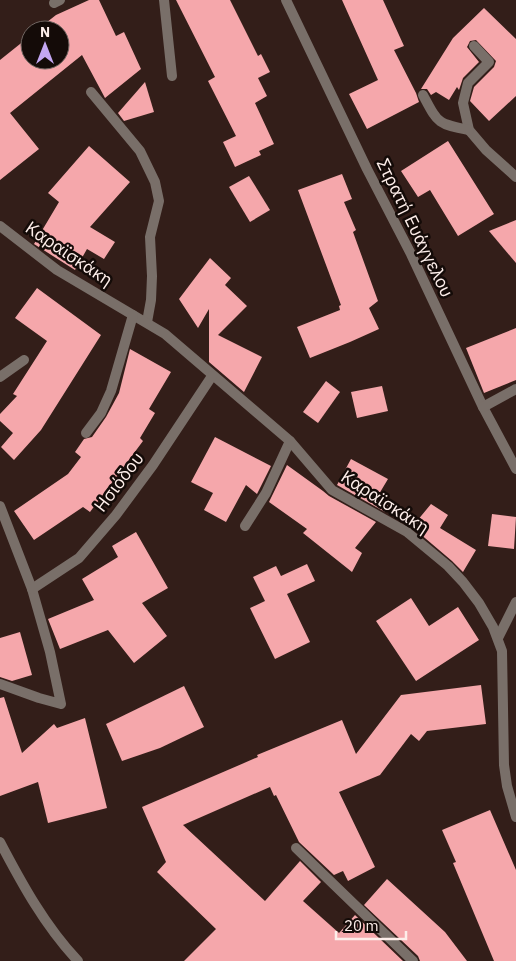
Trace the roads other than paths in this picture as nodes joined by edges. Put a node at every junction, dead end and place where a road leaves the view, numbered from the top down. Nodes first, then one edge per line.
1 (164, 0) edge
2 (286, 0) edge
3 (474, 46) dead end
4 (172, 76) dead end
5 (91, 92) dead end
6 (423, 95) dead end
7 (469, 130) junction
8 (516, 177) edge
9 (0, 226) edge
10 (133, 315) junction
11 (147, 322) junction
12 (24, 360) dead end
13 (212, 376) junction
14 (0, 377) edge
15 (516, 389) edge
16 (483, 407) junction
17 (86, 433) dead end
18 (290, 441) junction
19 (516, 470) edge
20 (0, 506) edge
21 (245, 526) dead end
22 (32, 589) junction
23 (516, 602) edge
24 (498, 638) junction
25 (0, 684) edge
26 (516, 817) edge
27 (0, 842) edge
28 (296, 848) dead end
29 (78, 961) edge
30 (413, 961) edge

1 - 4 street
2 - 16 street, Στρατή Ευάγγελου
3 - 7 street
5 - 11 street
6 - 7 street
7 - 8 street
9 - 10 street, Καραϊσκάκη
10 - 11 street, Καραϊσκάκη
10 - 17 street
11 - 13 street, Καραϊσκάκη
12 - 14 street
13 - 18 street, Καραϊσκάκη
13 - 22 street, Ησιόδου
15 - 16 street
16 - 19 street, Στρατή Ευάγγελου
18 - 21 street
18 - 24 street, Καραϊσκάκη
20 - 22 street
22 - 25 street
23 - 24 street
24 - 26 street, Καραϊσκάκη
27 - 29 street
28 - 30 street

